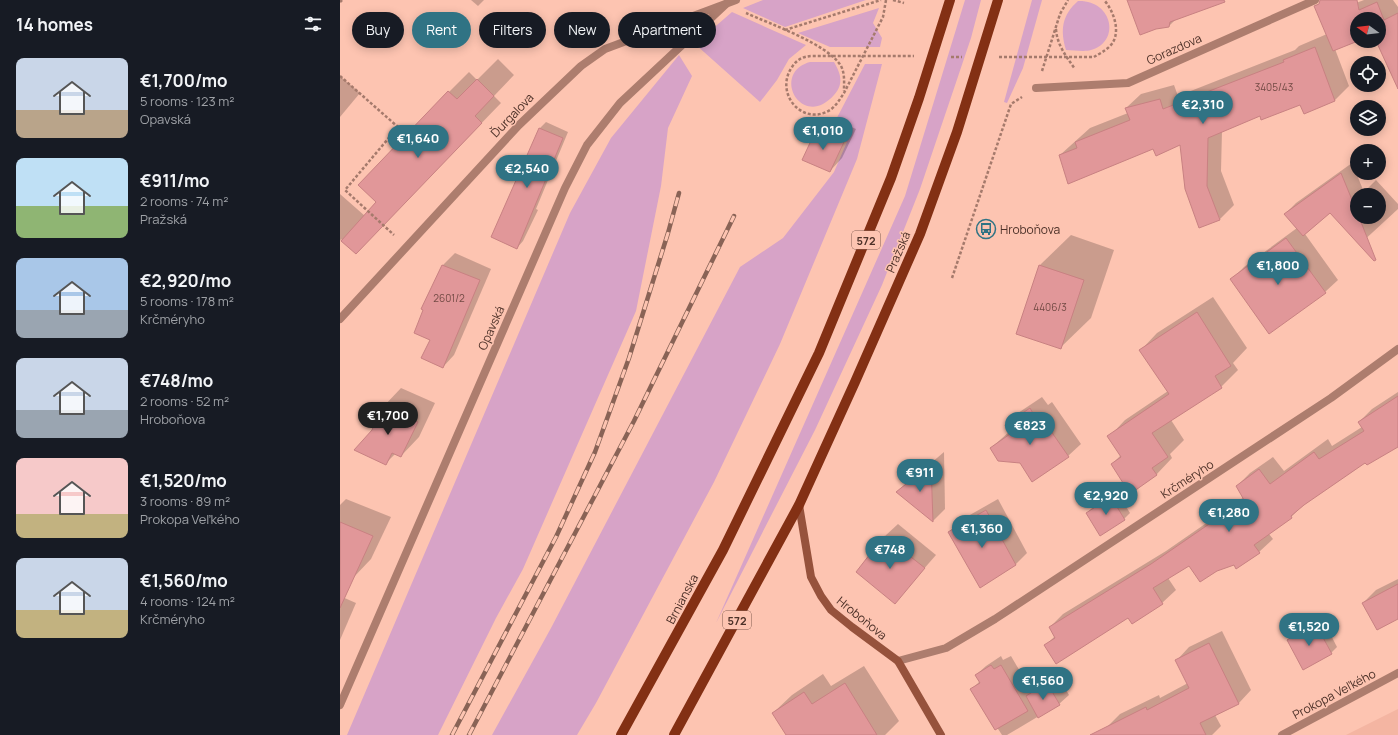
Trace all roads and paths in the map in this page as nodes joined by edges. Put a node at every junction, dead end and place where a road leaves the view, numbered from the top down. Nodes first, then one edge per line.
1 (342, 0) edge
2 (736, 0) edge
3 (881, 0) edge
4 (886, 0) edge
5 (892, 0) edge
6 (950, 0) edge
7 (998, 0) edge
8 (1068, 0) edge
9 (1104, 0) edge
10 (1315, 0) edge
11 (340, 2) edge
12 (904, 3) dead end
13 (726, 4) junction
14 (1056, 27) junction
15 (784, 31) junction
16 (812, 56) dead end
17 (1094, 57) dead end
18 (1077, 71) dead end
19 (340, 76) edge
20 (1036, 88) joint
21 (844, 93) junction
22 (1011, 104) dead end
23 (394, 235) dead end
24 (952, 278) dead end
25 (340, 319) edge
26 (1398, 349) edge
27 (799, 505) junction
28 (898, 661) junction
29 (1398, 674) edge
30 (340, 705) edge
31 (621, 735) edge
32 (674, 735) edge
33 (941, 735) edge
34 (1282, 735) edge

1 - 11 path
2 - 13 street
3 - 15 path
4 - 21 path
5 - 12 path
6 - 31 main road, Brnianska / 572
7 - 27 main road, Pražská / 572
8 - 14 path
9 - 17 path
10 - 20 street, Gorazdova
13 - 15 path
13 - 25 street, Ďurgalova
13 - 30 street, Opavská
14 - 18 path
14 - 20 path
15 - 21 path
16 - 21 path
19 - 23 path
22 - 24 path
26 - 28 street, Krčméryho
27 - 28 street, Hroboňova
27 - 32 main road, 572
28 - 33 street, Hroboňova
29 - 34 street, Prokopa Veľkého

